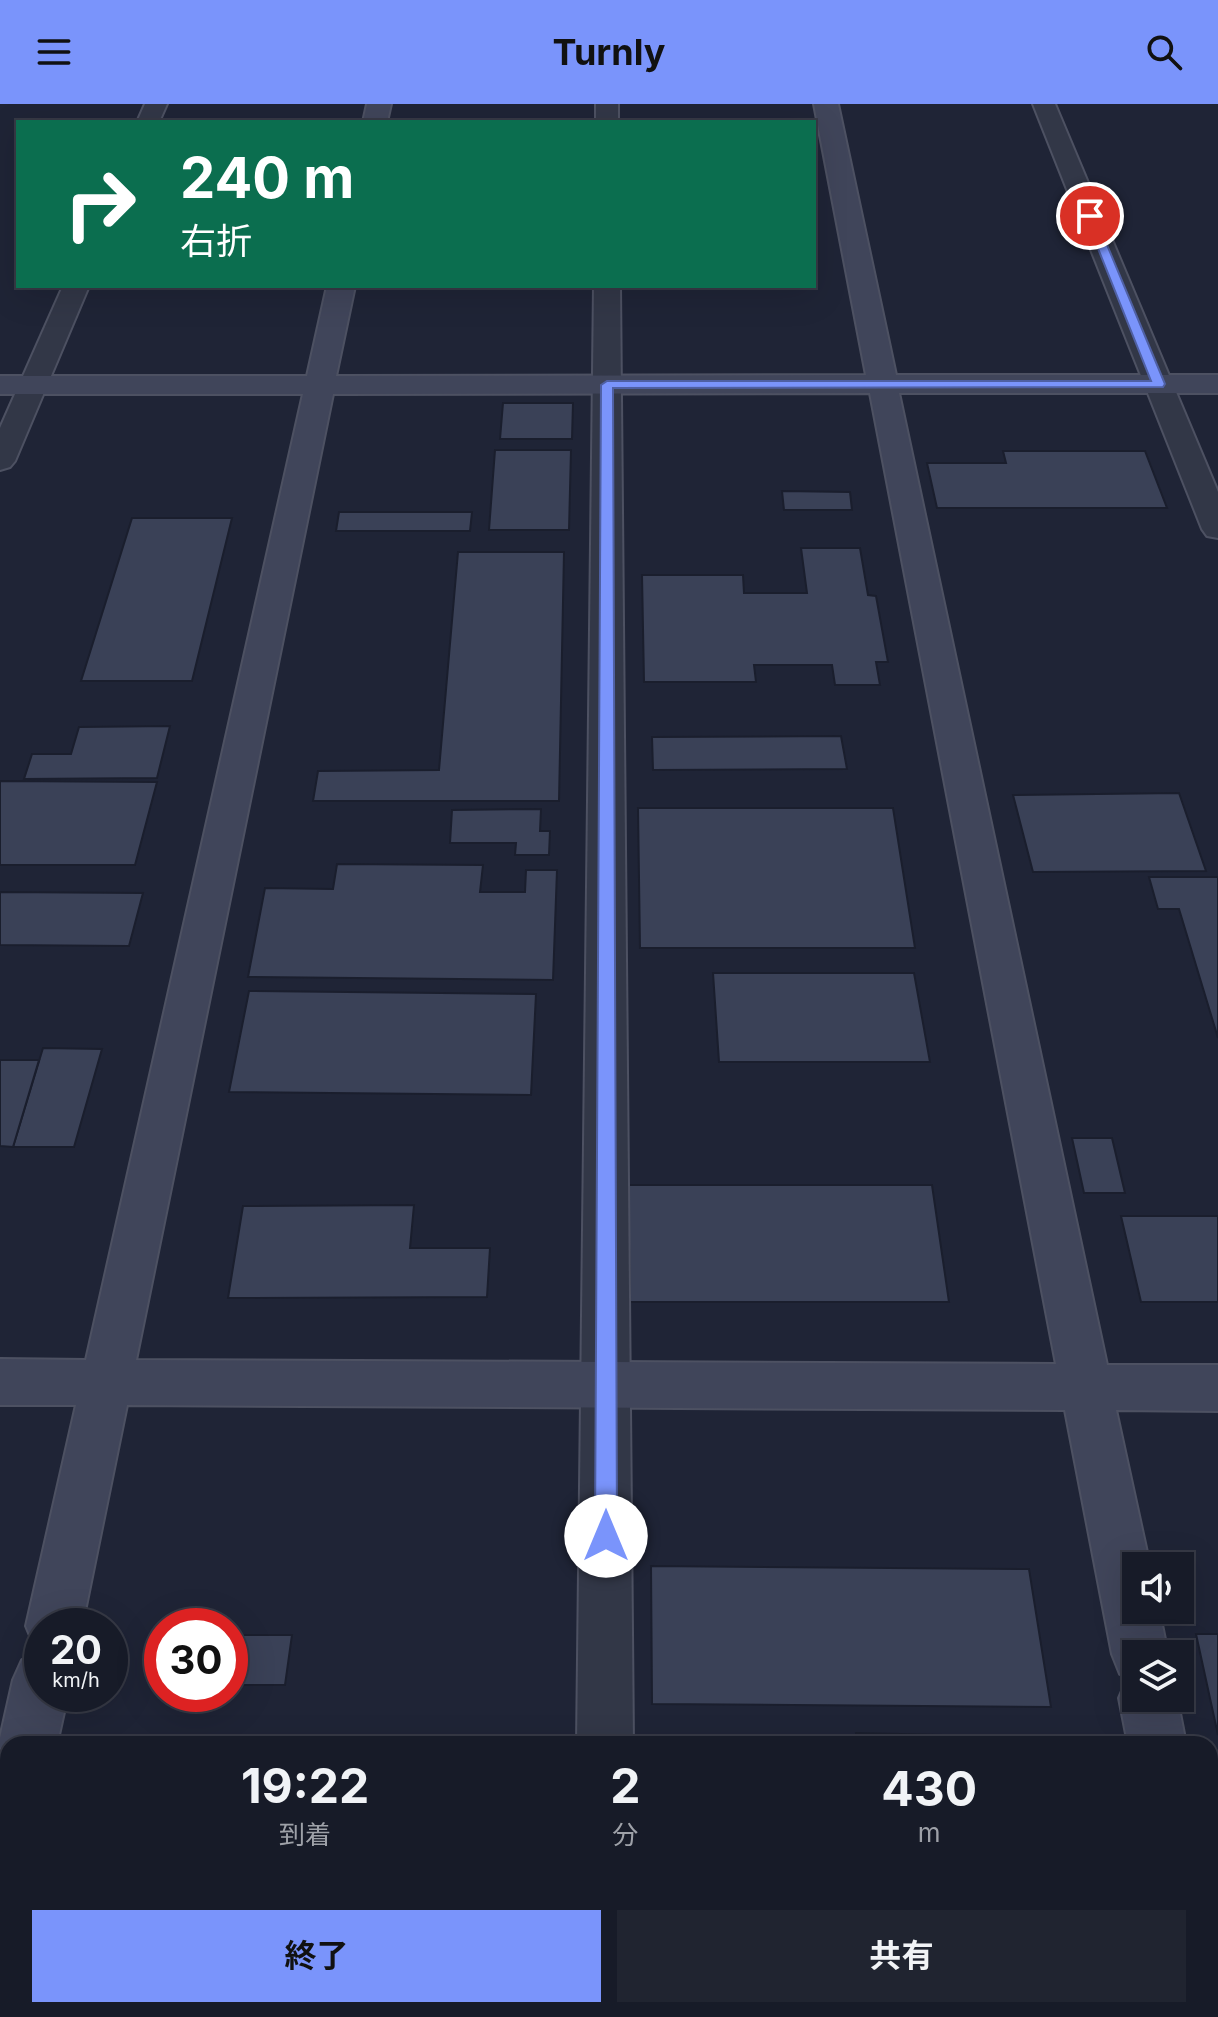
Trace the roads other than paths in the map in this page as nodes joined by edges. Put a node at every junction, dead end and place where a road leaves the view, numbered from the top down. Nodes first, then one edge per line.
1 (826, 104) edge
2 (1044, 104) edge
3 (75, 288) edge
4 (341, 288) edge
5 (607, 288) edge
6 (883, 384) junction
7 (1159, 384) junction
8 (1218, 384) edge
9 (0, 385) edge
10 (33, 385) junction
11 (320, 385) junction
12 (607, 385) junction
13 (0, 461) edge
14 (1218, 529) edge
15 (0, 1382) edge
16 (106, 1382) junction
17 (606, 1387) junction
18 (1088, 1388) junction
19 (1218, 1388) edge
20 (58, 1608) edge
21 (1137, 1640) edge
22 (35, 1712) edge
23 (1151, 1712) edge
24 (30, 1736) edge
25 (605, 1736) edge
26 (1155, 1736) edge

1 - 6 street
2 - 7 street
3 - 10 street
4 - 11 street
5 - 12 street
6 - 7 street
6 - 12 street
6 - 18 street
7 - 8 street
7 - 14 street
9 - 10 street
10 - 11 street
10 - 13 street
11 - 12 street
11 - 16 street
12 - 17 street
15 - 16 street
16 - 17 street
16 - 20 street
17 - 18 street
17 - 25 street
18 - 19 street
18 - 21 street
22 - 24 street
23 - 26 street

